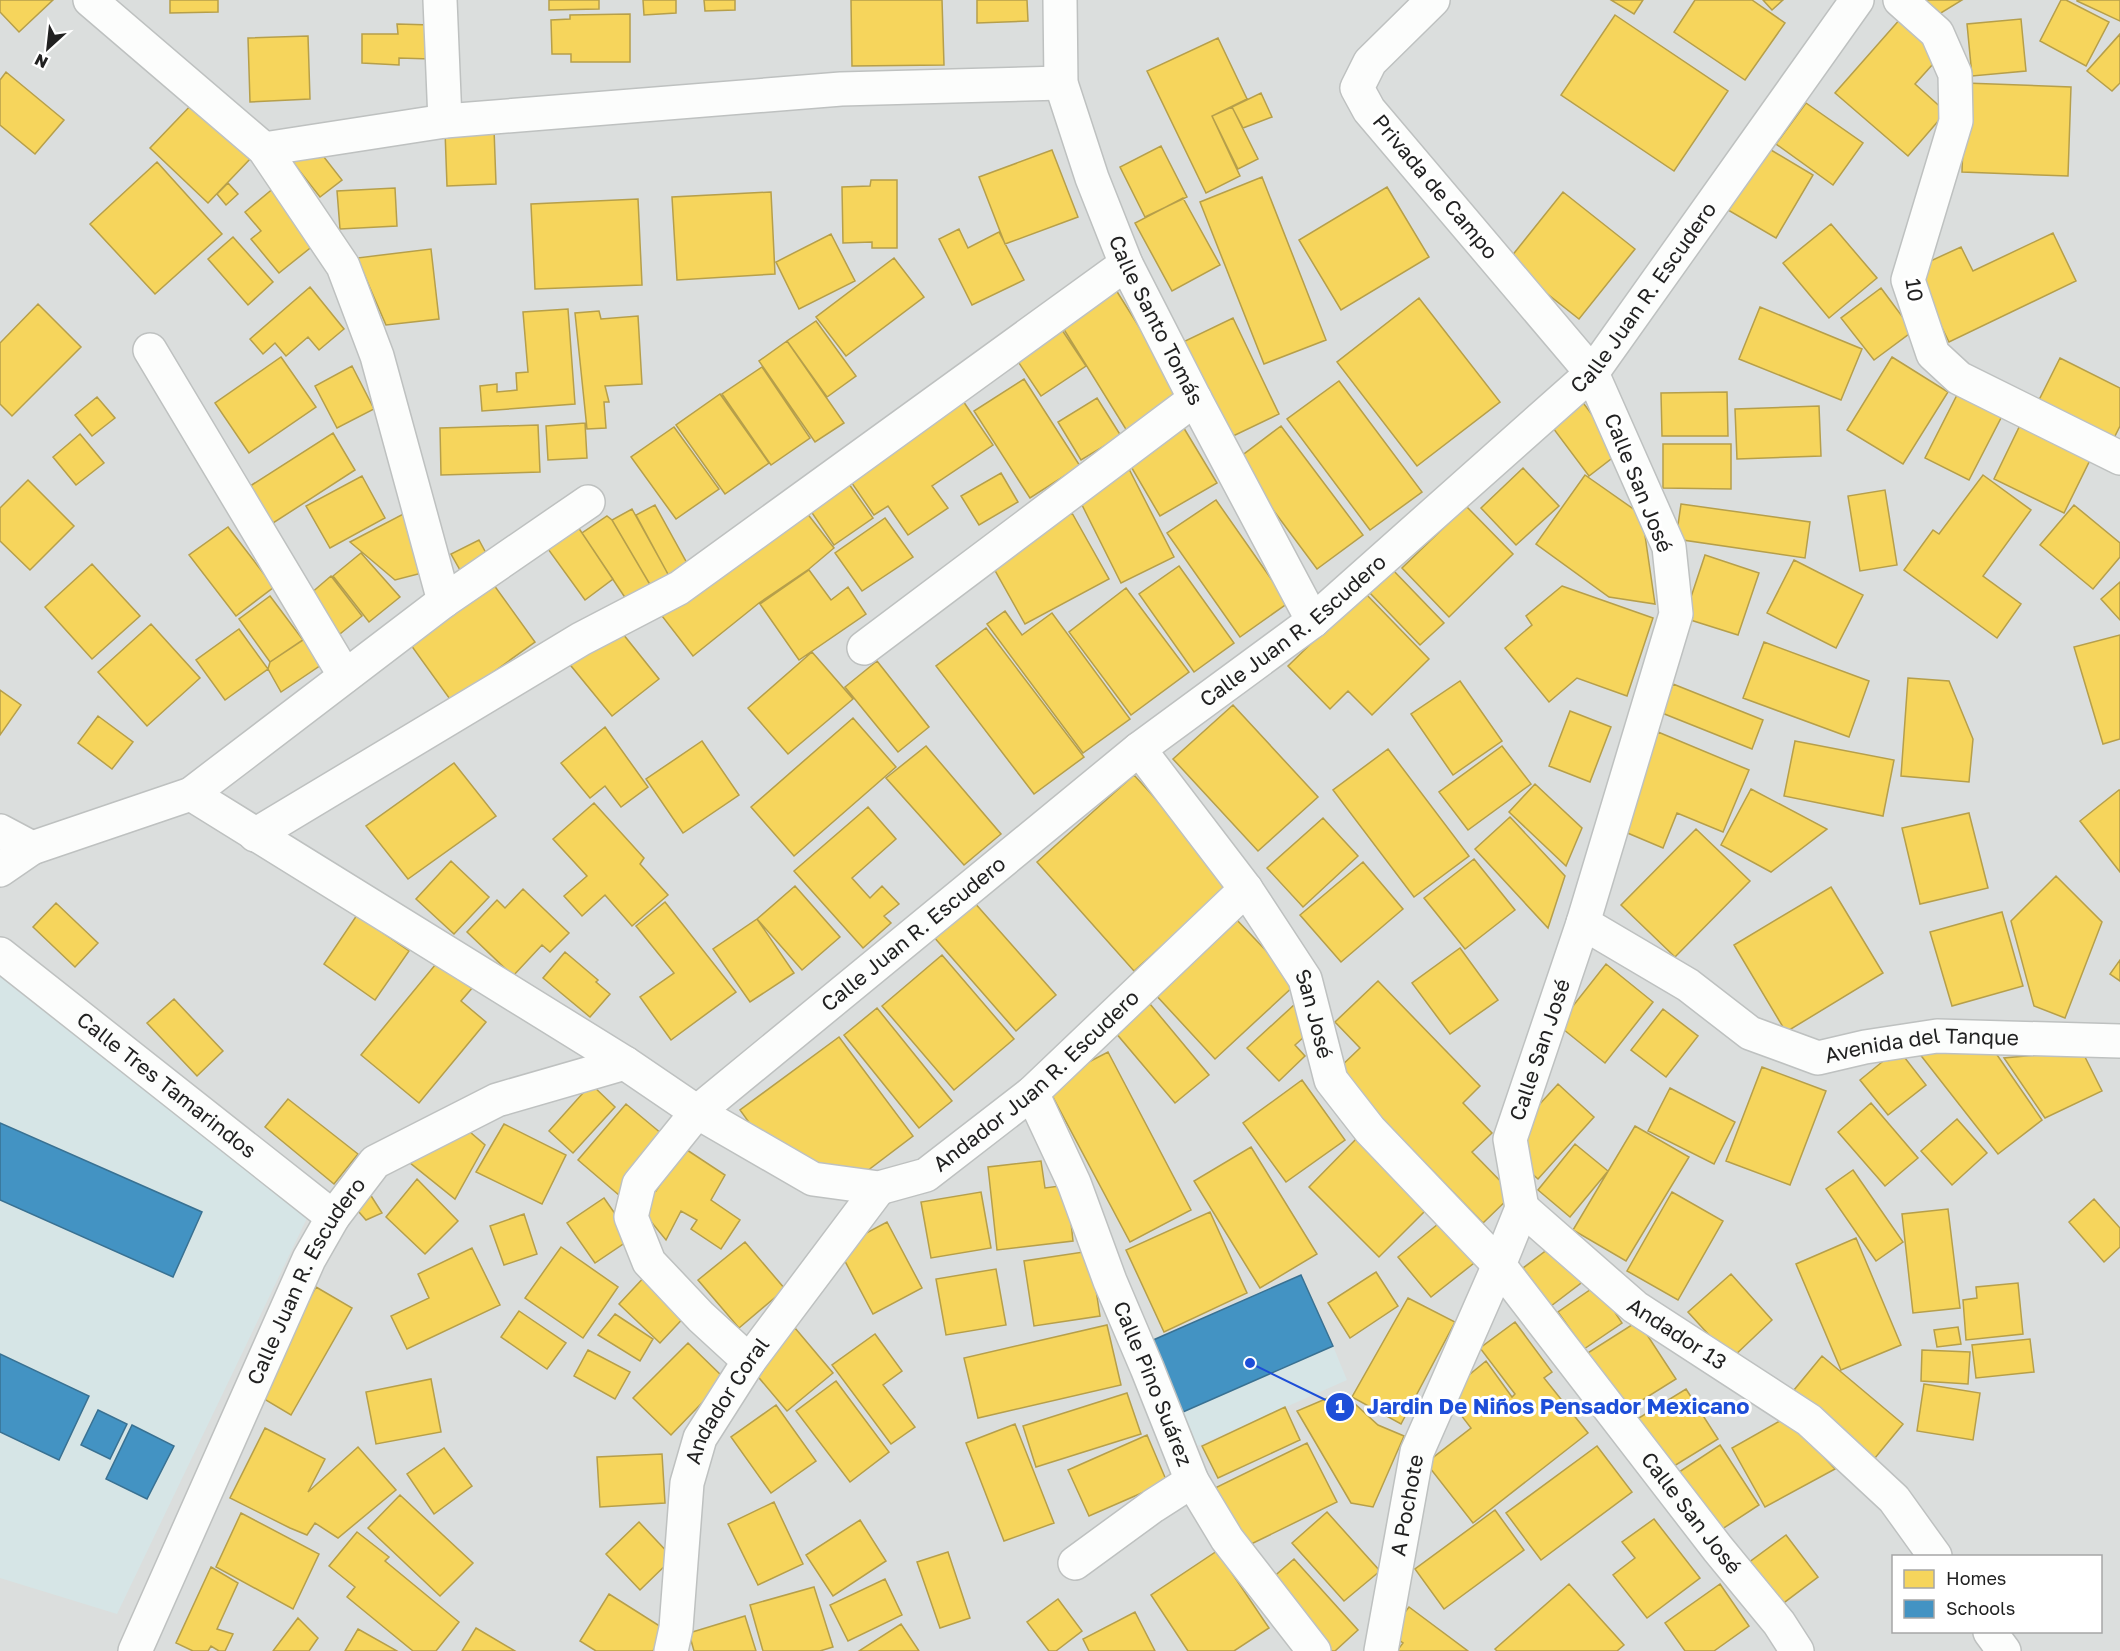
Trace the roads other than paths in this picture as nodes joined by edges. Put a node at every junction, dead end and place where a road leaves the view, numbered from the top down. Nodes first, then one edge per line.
1 (90, 0) edge
2 (440, 0) edge
3 (1060, 0) edge
4 (1433, 0) edge
5 (1857, 0) edge
6 (1900, 0) edge
7 (1061, 83) junction
8 (445, 121) junction
9 (264, 149) junction
10 (1126, 264) junction
11 (150, 350) dead end
12 (1592, 373) junction
13 (1195, 399) junction
14 (2120, 458) edge
15 (588, 502) dead end
16 (444, 601) junction
17 (1313, 621) junction
18 (864, 648) dead end
19 (345, 676) junction
20 (1139, 749) junction
21 (190, 794) junction
22 (0, 831) edge
23 (255, 835) junction
24 (32, 848) junction
25 (0, 870) edge
26 (1246, 889) junction
27 (1583, 923) junction
28 (0, 954) edge
29 (2120, 1041) edge
30 (625, 1063) junction
31 (1032, 1093) junction
32 (697, 1112) junction
33 (879, 1188) junction
34 (1522, 1208) junction
35 (333, 1217) junction
36 (1499, 1265) junction
37 (749, 1361) junction
38 (1192, 1481) junction
39 (1934, 1555) edge
40 (1075, 1563) dead end
41 (1991, 1633) edge
42 (135, 1651) edge
43 (670, 1651) edge
44 (1314, 1651) edge
45 (1381, 1651) edge
46 (1797, 1651) edge
47 (2004, 1651) edge

1 - 9 street
2 - 8 street
3 - 7 street, Calle Santo Tomás
4 - 12 street, Privada de Campo
5 - 12 street, Calle Juan R. Escudero
6 - 14 street, 10
7 - 8 street
7 - 10 street, Calle Santo Tomás
8 - 9 street
9 - 16 street
10 - 13 street, Calle Santo Tomás
10 - 23 street
11 - 19 street
12 - 17 street, Calle Juan R. Escudero
12 - 27 street, Calle San José
13 - 17 street, Calle Santo Tomás
13 - 18 street
15 - 16 street
16 - 19 street
17 - 20 street, Calle Juan R. Escudero
19 - 21 street
20 - 26 street, San José
20 - 32 street, Calle Juan R. Escudero
21 - 23 street
21 - 24 street
22 - 24 street
23 - 30 street
24 - 25 street
26 - 31 street, Andador Juan R. Escudero
26 - 36 street, San José
27 - 29 street, Avenida del Tanque
27 - 34 street, Calle San José
28 - 35 street, Calle Tres Tamarindos
30 - 32 street
30 - 35 street, Calle Juan R. Escudero
31 - 33 street, Andador Juan R. Escudero
31 - 38 street, Calle Pino Suárez
32 - 33 street, Andador Juan R. Escudero
32 - 37 street, Calle Juan R. Escudero
33 - 37 street, Andador Coral
34 - 36 street
34 - 39 street, Andador 13
35 - 42 street, Calle Juan R. Escudero
36 - 45 street, A Pochote
36 - 46 street, Calle San José
37 - 43 street, Andador Coral
38 - 40 street
38 - 44 street, Calle Pino Suárez
41 - 47 street

